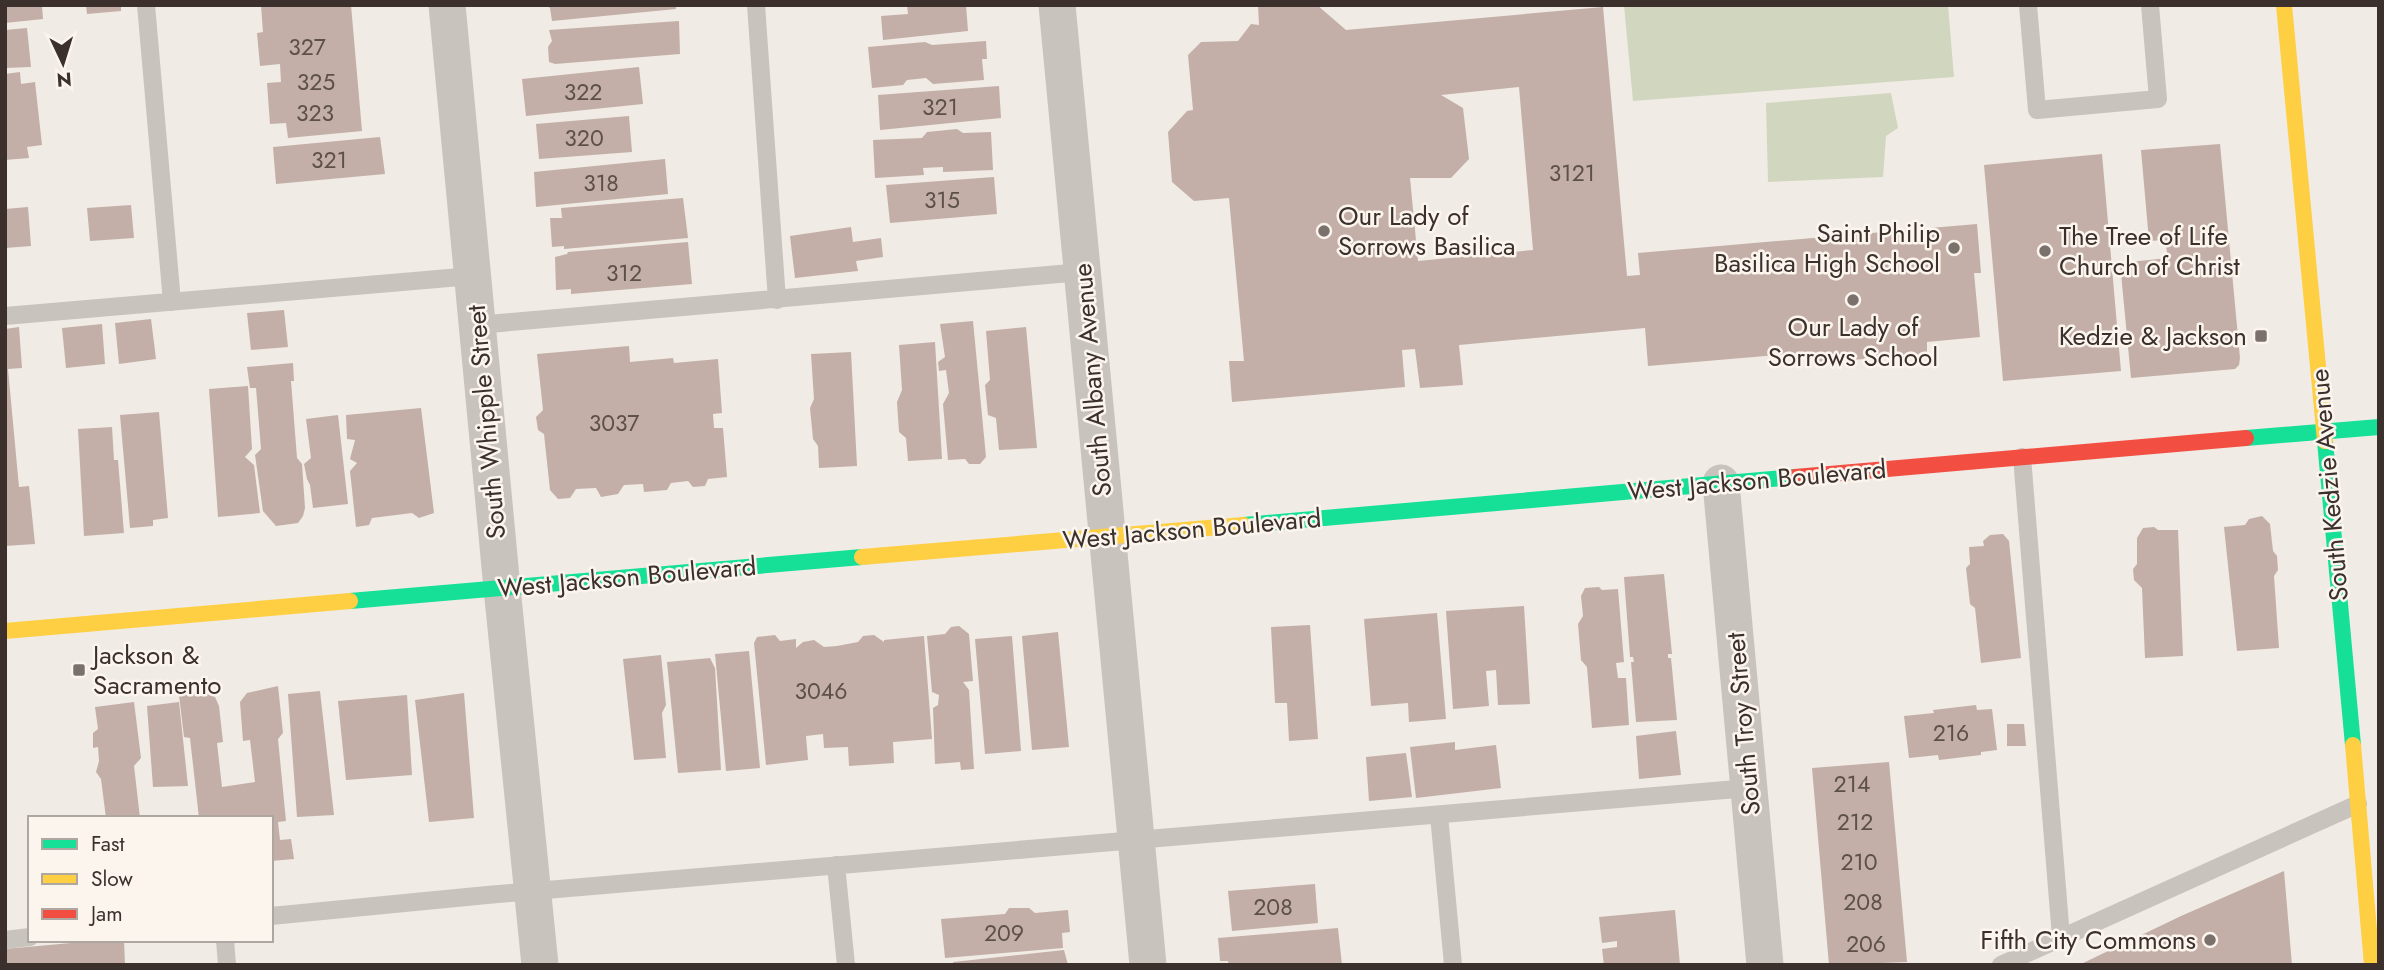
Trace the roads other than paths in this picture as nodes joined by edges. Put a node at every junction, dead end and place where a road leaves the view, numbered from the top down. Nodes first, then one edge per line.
1 (146, 5) edge
2 (447, 5) edge
3 (756, 5) edge
4 (1057, 5) edge
5 (2028, 5) edge
6 (2150, 5) edge
7 (2284, 5) edge
8 (1082, 272) junction
9 (472, 276) junction
10 (777, 300) junction
11 (172, 302) junction
12 (5, 316) edge
13 (477, 325) junction
14 (2379, 427) edge
15 (2324, 431) junction
16 (2022, 457) junction
17 (1721, 483) junction
18 (1107, 536) junction
19 (502, 588) junction
20 (5, 631) edge
21 (1749, 788) junction
22 (2358, 804) junction
23 (1439, 815) junction
24 (1136, 839) junction
25 (836, 865) junction
26 (533, 891) junction
27 (273, 916) edge
28 (28, 937) edge
29 (2061, 937) junction
30 (5, 940) edge
31 (225, 942) edge
32 (227, 965) edge
33 (540, 965) edge
34 (846, 965) edge
35 (1148, 965) edge
36 (1453, 965) edge
37 (1765, 965) edge
38 (2001, 965) edge
39 (2372, 965) edge

1 - 11 lane
2 - 9 street, South Whipple Street
3 - 10 lane
4 - 8 street, South Albany Avenue
5 - 6 lane
7 - 15 street, South Kedzie Avenue
8 - 10 lane
8 - 18 street, South Albany Avenue
9 - 11 lane
9 - 13 street, South Whipple Street
10 - 13 lane
11 - 12 lane
13 - 19 street, South Whipple Street
14 - 15 street, West Jackson Boulevard
15 - 16 street, West Jackson Boulevard
15 - 22 street, South Kedzie Avenue
16 - 17 street, West Jackson Boulevard
16 - 29 lane
17 - 18 street, West Jackson Boulevard
17 - 21 street, South Troy Street
18 - 19 street, West Jackson Boulevard
18 - 24 street, South Albany Avenue
19 - 20 street, West Jackson Boulevard
19 - 26 street, South Whipple Street
21 - 23 lane
21 - 37 street, South Troy Street
22 - 29 lane
22 - 39 street, South Kedzie Avenue
23 - 24 lane
23 - 36 lane
24 - 25 lane
24 - 35 street, South Albany Avenue
25 - 26 lane
25 - 34 lane
26 - 27 lane
26 - 33 street, South Whipple Street
28 - 30 lane
29 - 38 lane
31 - 32 lane

